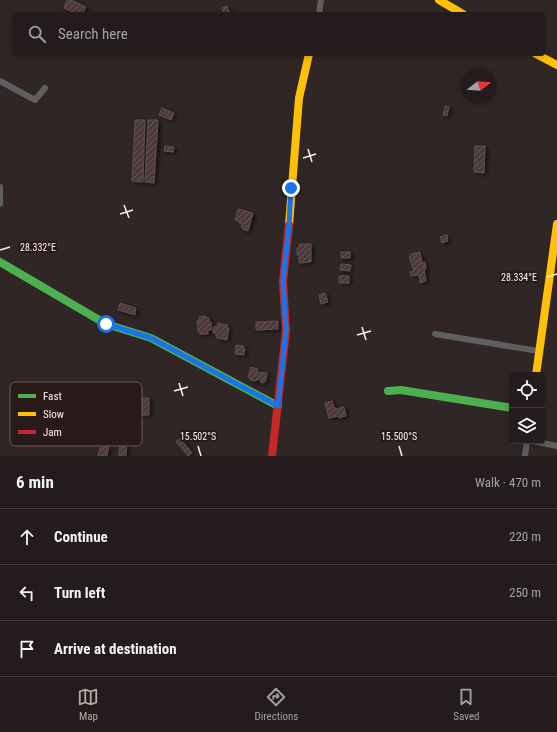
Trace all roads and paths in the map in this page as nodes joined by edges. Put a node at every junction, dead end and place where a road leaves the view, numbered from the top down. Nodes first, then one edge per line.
1 (321, 0) edge
2 (439, 0) edge
3 (318, 12) edge
4 (460, 12) edge
5 (309, 56) edge
6 (540, 56) edge
7 (557, 65) edge
8 (0, 81) edge
9 (45, 88) dead end
10 (0, 187) edge
11 (0, 204) edge
12 (557, 224) edge
13 (0, 262) edge
14 (435, 334) dead end
15 (538, 351) junction
16 (536, 372) edge
17 (388, 391) dead end
18 (278, 406) junction
19 (509, 408) edge
20 (527, 444) edge
21 (545, 444) edge
22 (557, 446) edge
23 (272, 456) edge
24 (525, 456) edge

1 - 3 street
2 - 4 street
5 - 18 street
6 - 7 street
8 - 9 street
10 - 11 street
12 - 15 street
13 - 18 street
14 - 15 street
15 - 16 street
17 - 19 street
18 - 23 street
20 - 24 street
21 - 22 street

